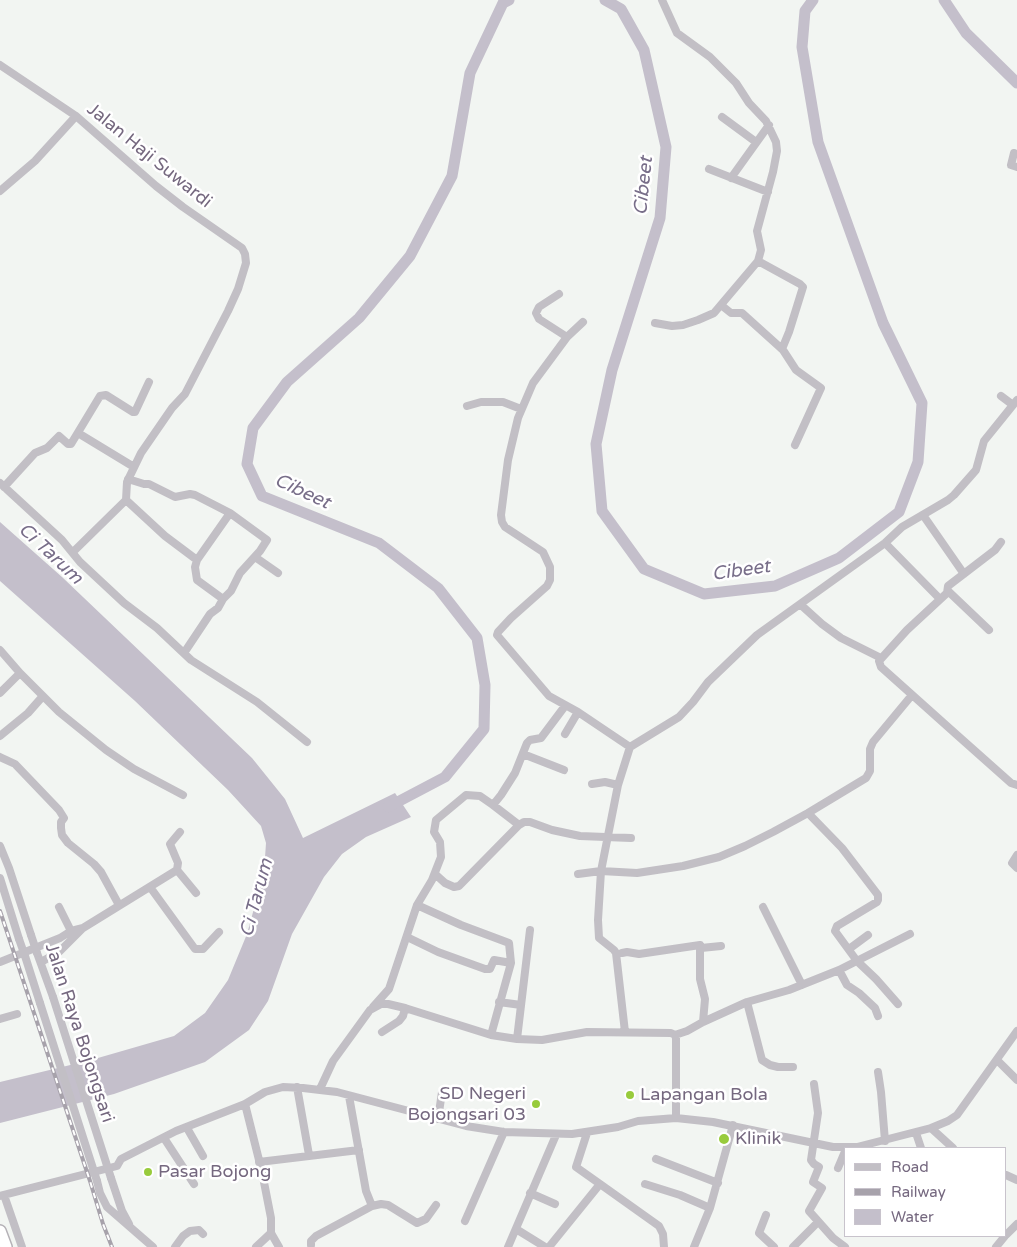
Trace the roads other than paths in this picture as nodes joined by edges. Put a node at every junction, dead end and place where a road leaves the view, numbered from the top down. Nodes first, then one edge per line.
1 (662, 0) edge
2 (0, 65) edge
3 (76, 116) junction
4 (722, 117) dead end
5 (769, 125) junction
6 (756, 142) junction
7 (1014, 154) dead end
8 (1017, 167) edge
9 (709, 169) dead end
10 (731, 178) junction
11 (0, 191) edge
12 (768, 192) junction
13 (758, 261) junction
14 (559, 294) dead end
15 (721, 305) junction
16 (583, 322) dead end
17 (655, 323) dead end
18 (567, 337) junction
19 (782, 349) junction
20 (149, 382) dead end
21 (1001, 396) dead end
22 (1013, 405) edge
23 (468, 406) dead end
24 (521, 409) junction
25 (1017, 416) edge
26 (78, 433) junction
27 (796, 445) dead end
28 (134, 467) junction
29 (128, 479) junction
30 (2, 485) edge
31 (126, 500) junction
32 (230, 513) junction
33 (923, 515) junction
34 (1001, 542) dead end
35 (885, 543) junction
36 (73, 552) junction
37 (255, 557) junction
38 (197, 560) junction
39 (278, 573) dead end
40 (964, 574) junction
41 (948, 591) junction
42 (223, 599) junction
43 (940, 599) junction
44 (801, 605) junction
45 (989, 630) dead end
46 (0, 650) edge
47 (184, 653) junction
48 (881, 658) junction
49 (20, 673) junction
50 (0, 693) edge
51 (912, 695) junction
52 (43, 696) junction
53 (565, 706) junction
54 (578, 712) junction
55 (565, 734) dead end
56 (0, 736) edge
57 (307, 742) dead end
58 (630, 747) junction
59 (523, 754) junction
60 (0, 757) edge
61 (564, 770) dead end
62 (592, 784) dead end
63 (618, 784) junction
64 (1017, 785) edge
65 (183, 795) dead end
66 (493, 805) junction
67 (808, 813) junction
68 (518, 825) junction
69 (180, 832) dead end
70 (608, 836) junction
71 (631, 838) dead end
72 (0, 846) edge
73 (1017, 855) edge
74 (1017, 868) edge
75 (177, 870) junction
76 (601, 871) junction
77 (435, 874) junction
78 (578, 874) dead end
79 (0, 878) edge
80 (150, 887) junction
81 (196, 893) dead end
82 (119, 905) junction
83 (417, 905) junction
84 (59, 907) dead end
85 (763, 907) dead end
86 (26, 918) junction
87 (14, 923) junction
88 (83, 928) junction
89 (530, 930) dead end
90 (71, 931) junction
91 (219, 932) dead end
92 (910, 934) dead end
93 (868, 935) dead end
94 (407, 937) junction
95 (60, 938) junction
96 (64, 946) junction
97 (721, 946) dead end
98 (701, 948) junction
99 (849, 949) junction
100 (622, 953) dead end
101 (857, 961) junction
102 (0, 962) edge
103 (42, 962) junction
104 (511, 962) junction
105 (839, 970) junction
106 (802, 985) junction
107 (499, 1002) junction
108 (746, 1002) junction
109 (898, 1004) dead end
110 (521, 1005) junction
111 (405, 1008) junction
112 (370, 1010) junction
113 (17, 1014) dead end
114 (878, 1016) dead end
115 (0, 1019) edge
116 (703, 1022) junction
117 (1017, 1031) edge
118 (382, 1032) dead end
119 (625, 1032) junction
120 (490, 1035) junction
121 (674, 1035) junction
122 (517, 1039) junction
123 (997, 1060) junction
124 (793, 1067) dead end
125 (878, 1072) dead end
126 (1017, 1080) edge
127 (814, 1084) dead end
128 (297, 1087) junction
129 (320, 1089) junction
130 (442, 1092) dead end
131 (349, 1096) junction
132 (245, 1104) junction
133 (676, 1118) junction
134 (438, 1119) junction
135 (733, 1126) junction
136 (187, 1128) junction
137 (931, 1128) junction
138 (504, 1132) junction
139 (587, 1133) junction
140 (916, 1133) junction
141 (556, 1135) junction
142 (164, 1138) junction
143 (885, 1140) junction
144 (815, 1142) junction
145 (857, 1147) edge
146 (921, 1147) edge
147 (952, 1147) edge
148 (844, 1148) edge
149 (359, 1150) junction
150 (844, 1153) edge
151 (310, 1155) junction
152 (203, 1156) dead end
153 (656, 1159) dead end
154 (260, 1162) junction
155 (838, 1168) dead end
156 (718, 1183) junction
157 (194, 1184) dead end
158 (600, 1184) junction
159 (645, 1184) dead end
160 (530, 1193) junction
161 (2, 1196) edge
162 (555, 1204) dead end
163 (436, 1205) dead end
164 (372, 1206) junction
165 (710, 1208) junction
166 (766, 1215) dead end
167 (465, 1221) dead end
168 (818, 1222) junction
169 (1017, 1224) edge
170 (131, 1228) junction
171 (516, 1229) junction
172 (0, 1231) edge
173 (271, 1233) junction
174 (203, 1234) dead end
175 (1007, 1235) edge
176 (1005, 1237) edge
177 (310, 1246) edge
178 (6, 1247) edge
179 (22, 1247) edge
180 (153, 1247) edge
181 (175, 1247) edge
182 (256, 1247) edge
183 (279, 1247) edge
184 (508, 1247) edge
185 (545, 1247) edge
186 (549, 1247) edge
187 (664, 1247) edge
188 (694, 1247) edge
189 (774, 1247) edge
190 (794, 1247) edge
191 (845, 1247) edge
192 (996, 1247) edge

1 - 5 street
2 - 3 street, Jalan Haji Suwardi
3 - 11 street
3 - 28 street, Jalan Haji Suwardi
4 - 6 street
5 - 6 street
5 - 12 street
6 - 10 street
7 - 8 street
9 - 10 street
10 - 12 street
12 - 13 street
13 - 15 street
13 - 19 street
14 - 18 street
15 - 17 street
15 - 19 street
16 - 18 street
18 - 24 street
19 - 27 street
20 - 26 street
21 - 22 street
22 - 25 street
22 - 33 street
23 - 24 street
24 - 53 street
26 - 28 street
26 - 30 street
28 - 29 street, Jalan Haji Suwardi
29 - 31 street
29 - 32 street
30 - 36 street
31 - 36 street
31 - 38 street
32 - 37 street
32 - 38 street
33 - 35 street
33 - 40 street
34 - 40 street
35 - 43 street
35 - 44 street
36 - 47 street
37 - 39 street
37 - 42 street
38 - 42 street
40 - 41 street
41 - 43 street
41 - 45 street
42 - 47 street
43 - 48 street
44 - 48 street
44 - 58 street
46 - 49 street
47 - 57 street
48 - 51 street
49 - 50 street
49 - 52 street
51 - 64 street
51 - 67 street
52 - 56 street
52 - 65 street
53 - 54 street
53 - 59 street
54 - 55 street
54 - 58 street
58 - 63 street
59 - 61 street
59 - 66 street
60 - 82 street
62 - 63 street
63 - 70 street
66 - 68 street
66 - 77 street
67 - 76 street
67 - 99 street
68 - 70 street
68 - 77 street
69 - 75 street
70 - 71 street
70 - 76 street
72 - 86 street, Jalan Raya Bojongsari
73 - 74 street
75 - 80 street
75 - 81 street
76 - 78 street
76 - 119 street
77 - 83 street
79 - 87 street, Jalan Raya Bojongsari
80 - 82 street
80 - 91 street
82 - 88 street
83 - 94 street
83 - 104 street
84 - 90 street
85 - 106 street
86 - 87 street
86 - 103 street, Jalan Raya Bojongsari, bridge
87 - 170 street, Jalan Raya Bojongsari, bridge
88 - 90 street
88 - 96 street
89 - 110 street
90 - 95 street
92 - 101 street
93 - 99 street
94 - 104 street
94 - 112 street
95 - 96 street
95 - 102 street
96 - 103 street
97 - 98 street
98 - 100 street
98 - 116 street
99 - 101 street
101 - 105 street
101 - 109 street
103 - 170 street, Jalan Raya Bojongsari, bridge
104 - 107 street
105 - 106 street
105 - 114 street
106 - 108 street
107 - 110 street
107 - 120 street
108 - 116 street
108 - 124 street
110 - 122 street
111 - 112 street
111 - 118 street
111 - 120 street
112 - 129 street
113 - 115 street
116 - 121 street
117 - 123 street
119 - 121 street
119 - 122 street
120 - 122 street
121 - 133 street
123 - 126 street
123 - 137 street
125 - 143 street
127 - 144 street
128 - 129 street
128 - 132 street
128 - 151 street
129 - 131 street
130 - 134 street
131 - 134 street
131 - 149 street
132 - 136 street
132 - 154 street
133 - 135 street
133 - 139 street
134 - 138 street
135 - 144 street
135 - 156 street
136 - 142 street
136 - 152 street
137 - 140 street
137 - 147 street
138 - 141 street
138 - 167 street
139 - 141 street
139 - 158 street
140 - 143 street
140 - 146 street
141 - 160 street
142 - 157 street
142 - 161 street
143 - 145 street
144 - 148 street
144 - 168 street
149 - 151 street
149 - 164 street
150 - 155 street
151 - 154 street
153 - 156 street
154 - 173 street
156 - 165 street
158 - 186 street
158 - 187 street
159 - 165 street
160 - 162 street
160 - 171 street
161 - 179 street
163 - 164 street
164 - 177 street
165 - 188 street
166 - 189 street
168 - 190 street
168 - 191 street
169 - 175 street
170 - 180 street, Jalan Raya Bojongsari
171 - 184 street
171 - 185 street
172 - 178 highway
173 - 182 street
173 - 183 street
174 - 181 street
176 - 192 street

